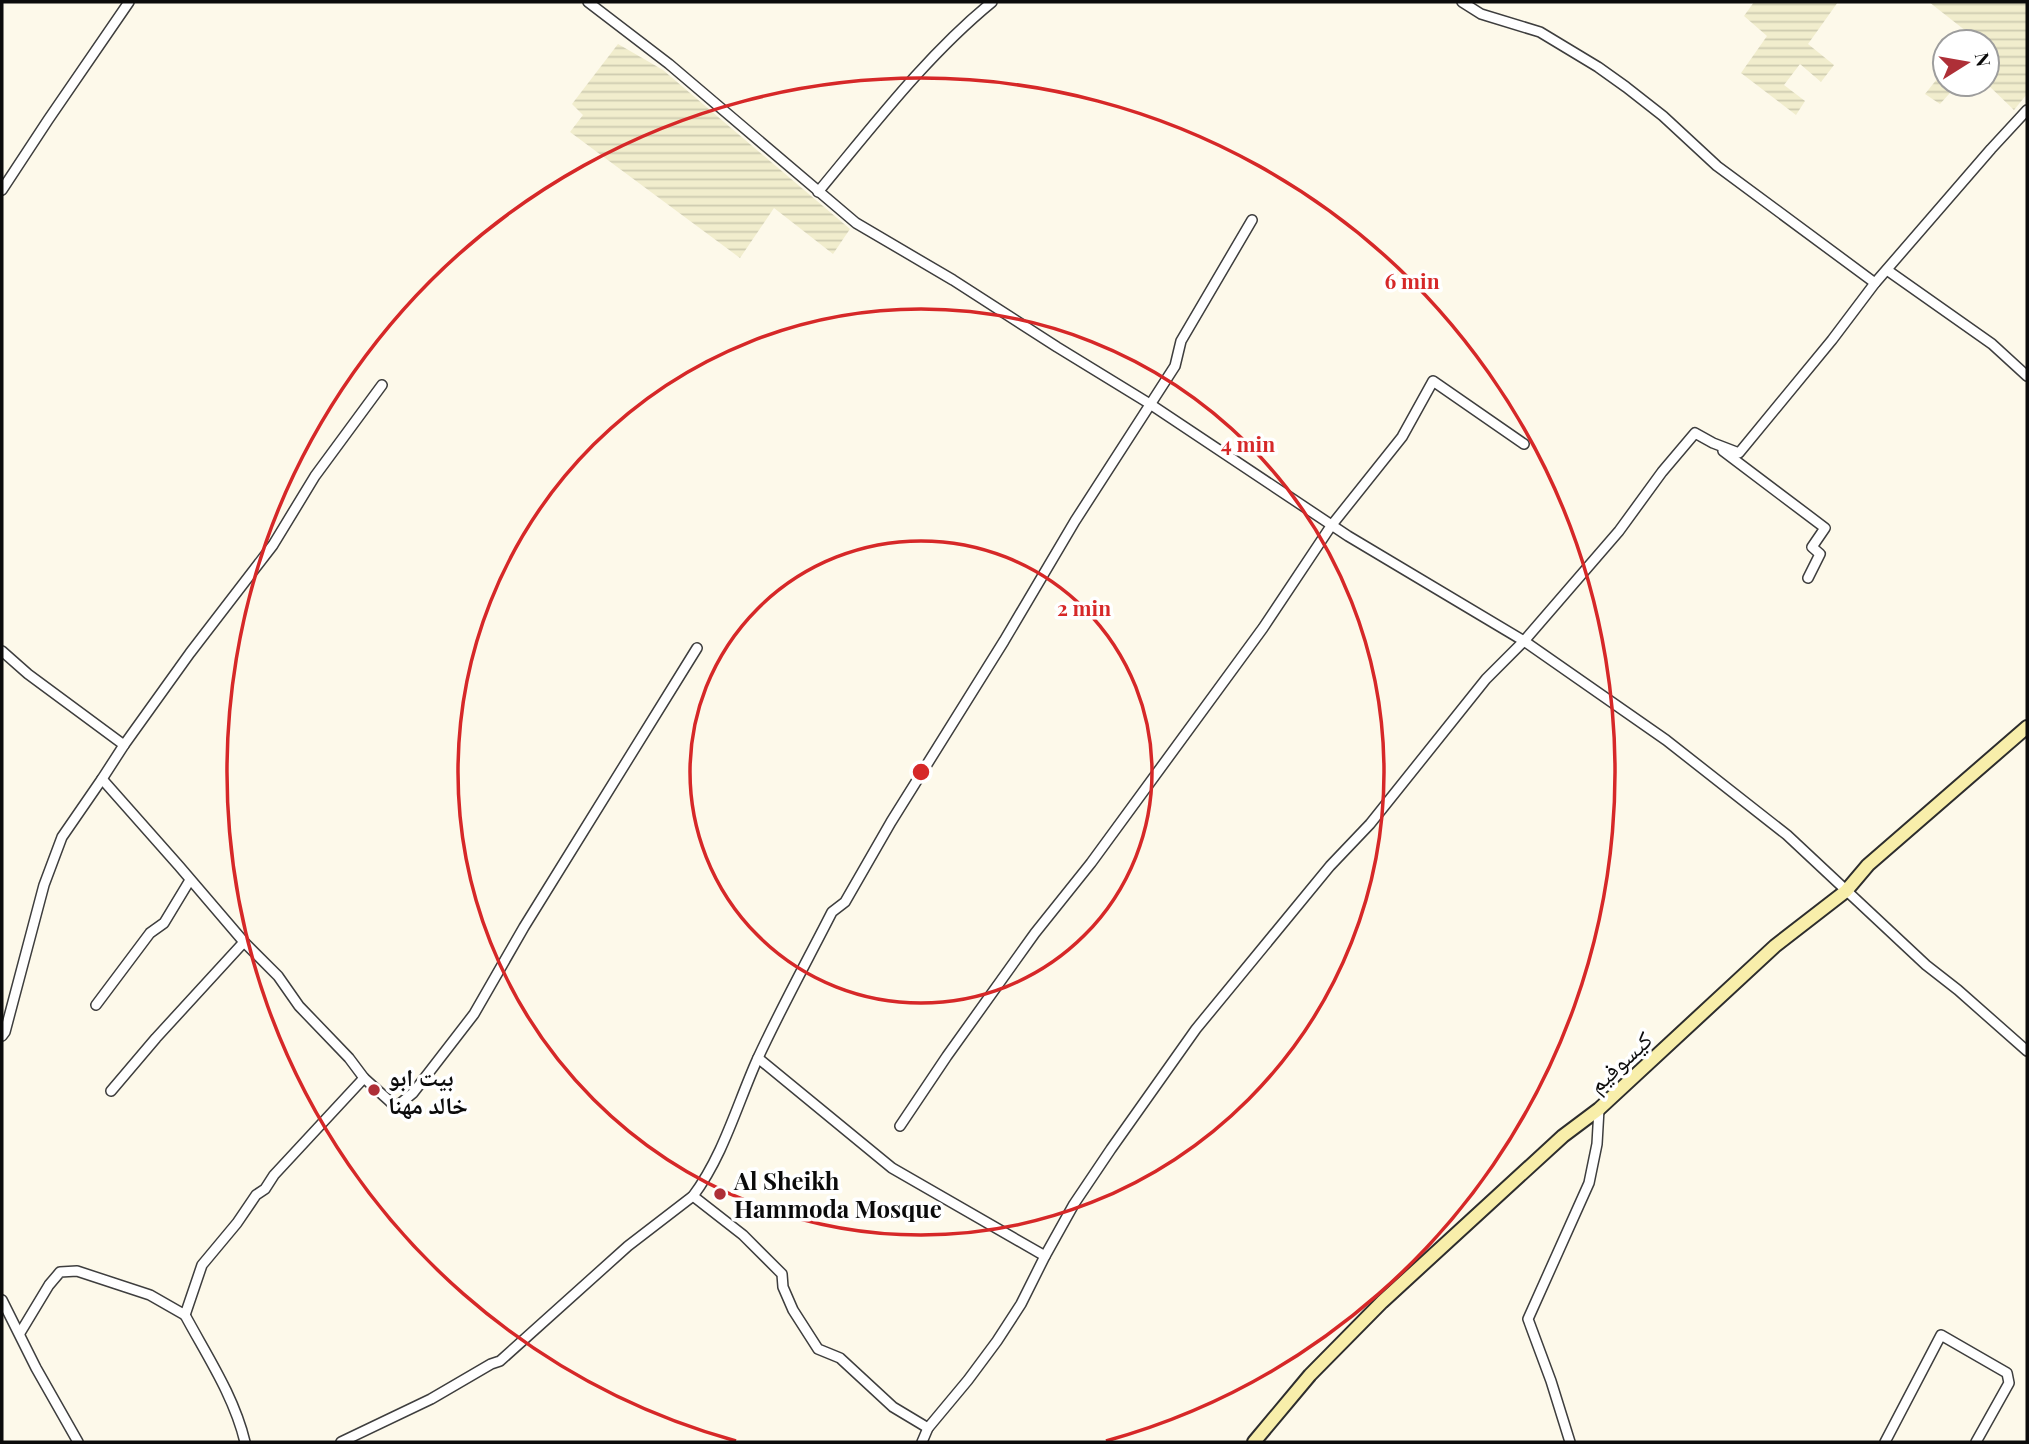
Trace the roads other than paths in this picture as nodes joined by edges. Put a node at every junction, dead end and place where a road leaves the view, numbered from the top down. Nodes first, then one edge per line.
1 (129, 2) edge
2 (587, 2) edge
3 (992, 2) edge
4 (1462, 2) edge
5 (2027, 110) edge
6 (3, 184) edge
7 (818, 192) junction
8 (1252, 220) dead end
9 (1887, 271) junction
10 (1875, 284) junction
11 (2027, 376) edge
12 (382, 385) dead end
13 (1150, 404) junction
14 (1713, 443) junction
15 (1524, 444) dead end
16 (1331, 526) junction
17 (1808, 578) dead end
18 (1524, 641) junction
19 (697, 648) dead end
20 (2, 651) edge
21 (2027, 727) edge
22 (124, 745) junction
23 (102, 779) junction
24 (190, 880) junction
25 (1846, 891) junction
26 (244, 942) junction
27 (96, 1005) dead end
28 (2, 1036) edge
29 (2027, 1051) edge
30 (758, 1058) junction
31 (364, 1077) junction
32 (111, 1091) dead end
33 (1599, 1109) junction
34 (900, 1126) dead end
35 (693, 1196) junction
36 (1045, 1256) junction
37 (2, 1300) edge
38 (185, 1315) junction
39 (20, 1334) junction
40 (928, 1428) junction
41 (78, 1442) edge
42 (245, 1442) edge
43 (341, 1442) edge
44 (922, 1442) edge
45 (1254, 1442) edge
46 (1570, 1442) edge
47 (1885, 1442) edge
48 (1976, 1442) edge

1 - 6 street
2 - 7 street
3 - 7 street
4 - 10 street
5 - 9 street
7 - 13 street
8 - 13 street
9 - 10 street
9 - 11 street
10 - 14 street
12 - 22 street
13 - 16 street
13 - 30 street
14 - 17 street
14 - 18 street
15 - 16 street
16 - 18 street
16 - 34 street
18 - 25 street
18 - 36 street
19 - 31 street
20 - 22 street
21 - 25 street, كيسوفيم
22 - 23 street
23 - 24 street
23 - 28 street
24 - 26 street
24 - 27 street
25 - 29 street
25 - 33 street, كيسوفيم
26 - 31 street
26 - 32 street
30 - 35 street
30 - 36 street
31 - 38 street
33 - 45 street, كيسوفيم
33 - 46 street
35 - 40 street
35 - 43 street
36 - 40 street
37 - 39 street
38 - 39 street
38 - 42 street
39 - 41 street
40 - 44 street
47 - 48 street

